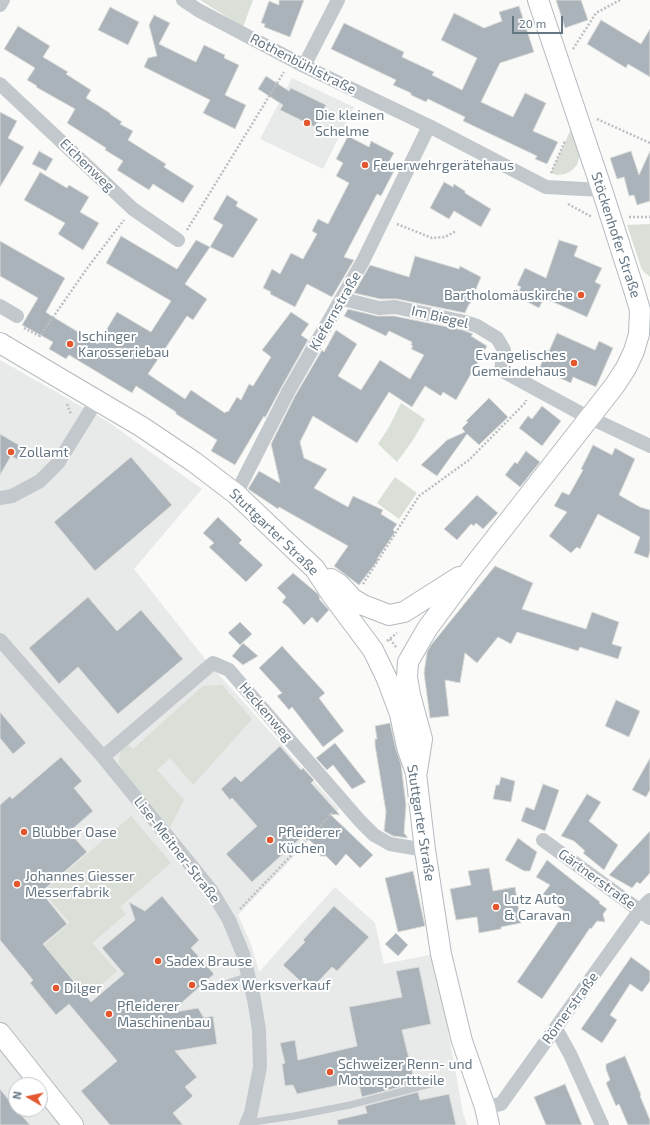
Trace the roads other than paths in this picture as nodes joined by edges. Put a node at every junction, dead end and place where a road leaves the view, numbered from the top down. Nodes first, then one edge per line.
1 (3, 0) edge
2 (183, 0) edge
3 (338, 0) edge
4 (538, 0) edge
5 (0, 5) edge
6 (304, 66) junction
7 (0, 84) edge
8 (429, 126) junction
9 (602, 190) junction
10 (178, 240) road end
11 (343, 299) junction
12 (0, 306) edge
13 (645, 309) edge
14 (17, 316) road end
15 (0, 343) edge
16 (97, 400) junction
17 (590, 418) junction
18 (650, 446) edge
19 (236, 494) junction
20 (0, 498) edge
21 (472, 568) junction
22 (315, 569) junction
23 (0, 640) edge
24 (103, 757) junction
25 (416, 773) junction
26 (543, 840) dead end
27 (426, 850) junction
28 (647, 909) edge
29 (249, 976) junction
30 (212, 988) dead end
31 (556, 1029) junction
32 (0, 1033) edge
33 (434, 1083) dead end
34 (487, 1116) edge
35 (247, 1124) edge
36 (73, 1125) edge
37 (602, 1125) edge

1 - 5 street
2 - 6 street, Rothenbühlstraße
3 - 6 street
4 - 9 main road, Stöckenhofer Straße
6 - 8 street, Rothenbühlstraße
7 - 10 street, Eichenweg
8 - 9 street, Rothenbühlstraße
8 - 11 street, Kiefernstraße
9 - 13 main road, Stöckenhofer Straße
11 - 17 street, Im Biegel
11 - 19 street, Kiefernstraße
12 - 14 street
13 - 17 main road, Stöckenhofer Straße
15 - 16 main road, Stuttgarter Straße
16 - 19 main road, Stuttgarter Straße
16 - 20 street
17 - 18 street, Im Biegel
17 - 21 main road, Stöckenhofer Straße
19 - 22 main road, Stuttgarter Straße
21 - 22 main road
21 - 25 main road
22 - 25 main road, Stuttgarter Straße
23 - 24 street, Lise-Meitner-Straße
24 - 27 street, Heckenweg
24 - 29 street, Lise-Meitner-Straße
25 - 27 main road, Stuttgarter Straße
26 - 28 street, Gärtnerstraße
27 - 34 main road, Stuttgarter Straße
28 - 31 street, Römerstraße
29 - 30 lane
29 - 35 street, Lise-Meitner-Straße
31 - 34 street, Römerstraße
31 - 37 street
32 - 36 main road
33 - 35 lane

